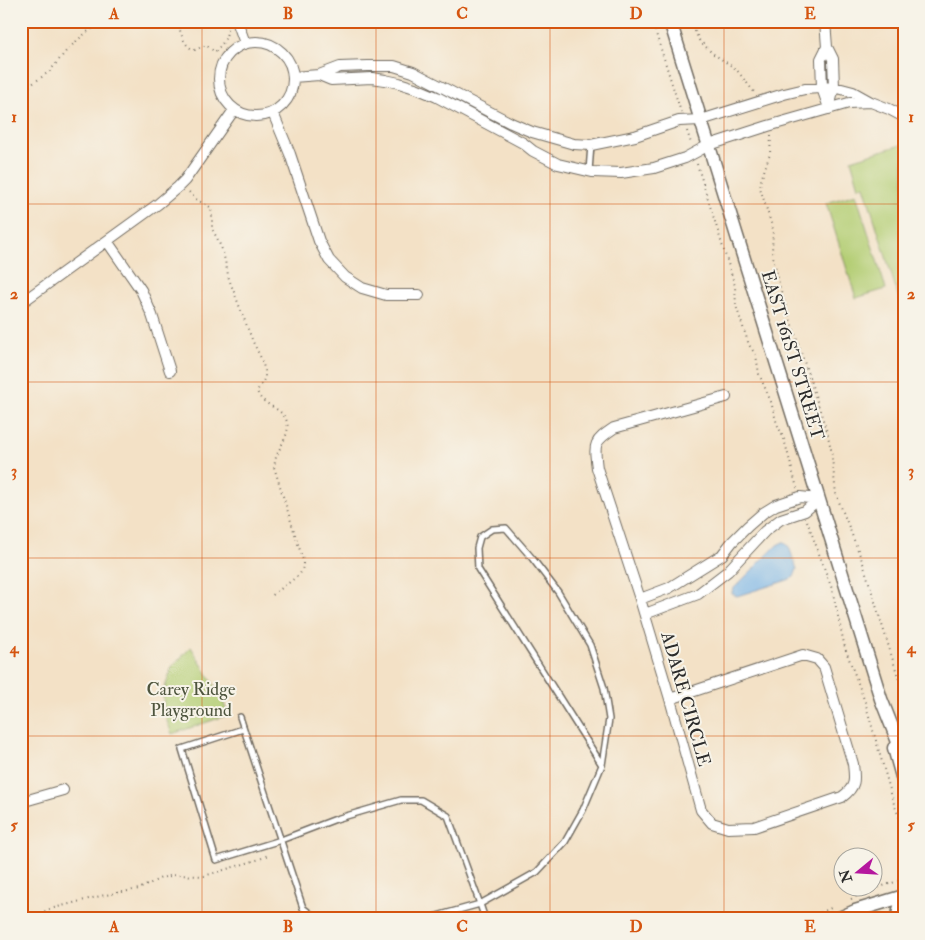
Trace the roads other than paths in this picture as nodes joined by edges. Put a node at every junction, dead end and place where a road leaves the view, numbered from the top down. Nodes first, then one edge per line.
1 (237, 21) edge
2 (670, 21) edge
3 (825, 21) edge
4 (245, 44) junction
5 (827, 47) junction
6 (387, 66) junction
7 (319, 75) junction
8 (293, 77) junction
9 (385, 80) junction
10 (440, 86) junction
11 (834, 87) junction
12 (822, 88) junction
13 (437, 97) junction
14 (871, 102) junction
15 (829, 109) junction
16 (234, 110) junction
17 (272, 113) junction
18 (904, 117) edge
19 (701, 120) junction
20 (511, 124) junction
21 (508, 136) junction
22 (591, 145) junction
23 (709, 145) junction
24 (589, 171) junction
25 (108, 241) junction
26 (419, 296) dead end
27 (21, 303) edge
28 (170, 371) dead end
29 (726, 397) dead end
30 (819, 499) junction
31 (776, 505) junction
32 (781, 519) junction
33 (640, 599) junction
34 (645, 614) junction
35 (670, 699) junction
36 (881, 699) junction
37 (240, 717) dead end
38 (243, 728) junction
39 (904, 756) edge
40 (602, 765) junction
41 (904, 784) edge
42 (63, 790) dead end
43 (21, 802) edge
44 (281, 840) junction
45 (904, 897) edge
46 (480, 904) junction
47 (317, 919) edge
48 (426, 919) edge
49 (485, 919) edge
50 (837, 919) edge
51 (898, 919) edge

1 - 4 street
2 - 19 street, EAST 161ST STREET
3 - 5 street
4 - 8 street
4 - 16 street
5 - 11 street
5 - 12 street
6 - 7 street
6 - 9 lane
6 - 10 street
7 - 8 street
7 - 9 street
8 - 17 street
9 - 13 street
10 - 13 lane
10 - 20 street
11 - 12 street
11 - 14 street
11 - 15 street
12 - 15 street
12 - 19 street
13 - 21 street
14 - 15 street
14 - 18 street
15 - 23 street
16 - 17 street
16 - 25 street
17 - 26 street
19 - 22 street
19 - 23 street, EAST 161ST STREET
20 - 21 lane
20 - 22 street
21 - 24 street
22 - 24 lane
23 - 24 street
23 - 30 street, EAST 161ST STREET
25 - 27 street
25 - 28 street
29 - 33 street, ADARE CIRCLE
30 - 31 street
30 - 32 street
30 - 36 street, EAST 161ST STREET
31 - 32 lane
31 - 33 street
32 - 34 street
33 - 34 street, ADARE CIRCLE
34 - 35 street, ADARE CIRCLE
35 - 35 street, ADARE CIRCLE
36 - 39 street, EAST 161ST STREET
36 - 41 street, EAST 161ST STREET
37 - 38 lane
38 - 44 lane
38 - 44 lane
40 - 40 lane
40 - 46 lane
42 - 43 street
44 - 46 lane
44 - 47 lane
45 - 50 street
45 - 51 street
46 - 48 lane
46 - 49 lane

